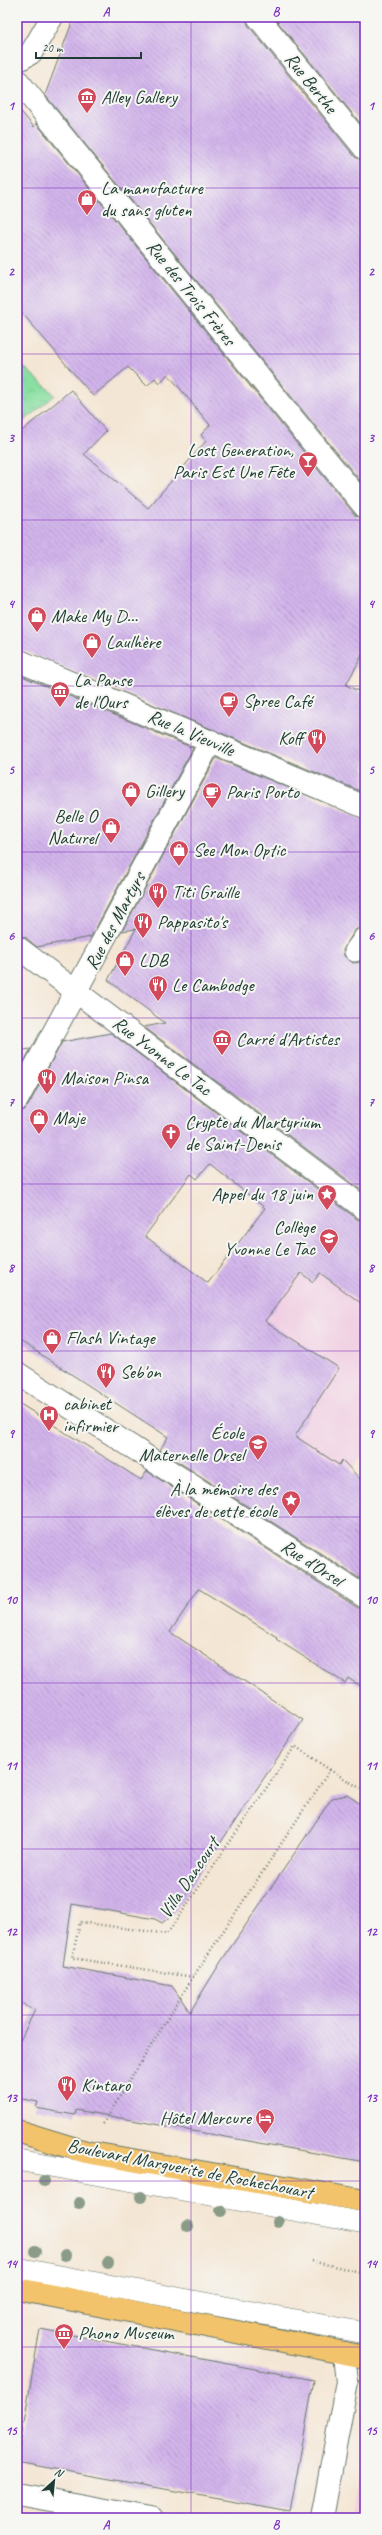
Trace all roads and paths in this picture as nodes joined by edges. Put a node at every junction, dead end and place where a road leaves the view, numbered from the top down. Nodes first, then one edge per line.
1 (52, 17) edge
2 (258, 17) edge
3 (17, 61) edge
4 (17, 80) edge
5 (365, 149) edge
6 (365, 507) edge
7 (17, 660) edge
8 (211, 741) junction
9 (365, 807) edge
10 (17, 947) edge
11 (76, 992) junction
12 (17, 1100) edge
13 (365, 1209) edge
14 (17, 1373) edge
15 (365, 1597) edge
16 (330, 1770) junction
17 (365, 1791) edge
18 (193, 1977) junction
19 (108, 2116) dead end
20 (17, 2130) edge
21 (17, 2160) edge
22 (365, 2201) edge
23 (365, 2223) edge
24 (311, 2261) dead end
25 (17, 2268) edge
26 (365, 2273) edge
27 (17, 2289) edge
28 (365, 2333) edge
29 (344, 2353) junction
30 (365, 2357) edge
31 (17, 2494) edge
32 (151, 2518) edge
33 (322, 2518) edge

1 - 3 street
2 - 5 street, Rue Berthe
4 - 6 street, Rue des Trois Frères
7 - 8 street, Rue la Vieuville
8 - 9 street, Rue la Vieuville
8 - 11 street, Rue des Martyrs
10 - 11 street, Rue Yvonne Le Tac
11 - 12 street, Rue des Martyrs
11 - 13 street, Rue Yvonne Le Tac
14 - 15 street, Rue d'Orsel
16 - 17 path, Villa Dancourt
16 - 18 path
16 - 18 path, Villa Dancourt
18 - 19 path
20 - 22 main road, Boulevard Marguerite de Rochechouart
21 - 23 lane, Boulevard Marguerite de Rochechouart
24 - 26 path
25 - 28 lane
27 - 29 main road
29 - 30 main road
29 - 33 street
31 - 32 street

